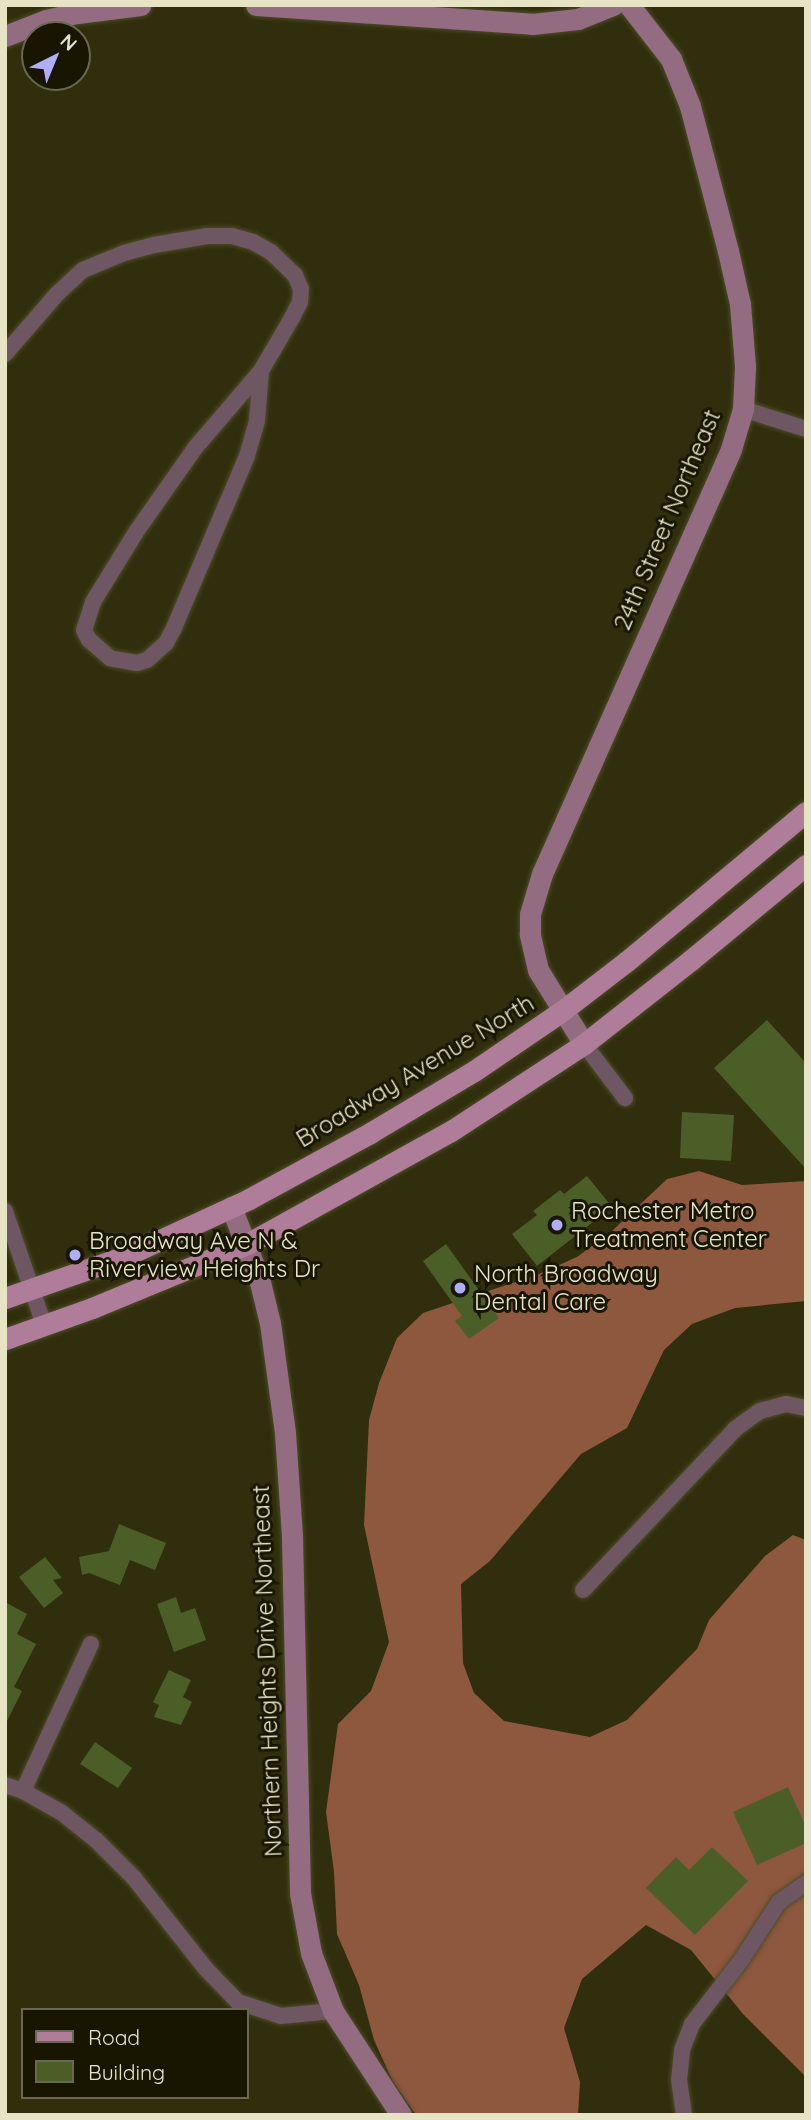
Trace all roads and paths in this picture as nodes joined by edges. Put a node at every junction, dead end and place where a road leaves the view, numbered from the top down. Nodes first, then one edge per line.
1 (140, 5) edge
2 (256, 5) edge
3 (613, 5) edge
4 (629, 5) edge
5 (5, 36) edge
6 (5, 354) edge
7 (261, 371) junction
8 (743, 408) junction
9 (806, 429) edge
10 (806, 812) edge
11 (806, 865) edge
12 (562, 1011) junction
13 (584, 1044) junction
14 (625, 1098) dead end
15 (231, 1207) junction
16 (5, 1212) edge
17 (247, 1244) junction
18 (32, 1289) junction
19 (5, 1298) edge
20 (44, 1325) junction
21 (5, 1339) edge
22 (806, 1408) edge
23 (583, 1590) dead end
24 (91, 1644) dead end
25 (5, 1785) edge
26 (23, 1791) junction
27 (806, 1883) edge
28 (333, 2011) junction
29 (401, 2115) edge
30 (684, 2115) edge

1 - 5 street
2 - 3 street
4 - 8 street, 24th Street Northeast
6 - 7 street
7 - 7 street
8 - 9 street
8 - 12 street, 24th Street Northeast
10 - 12 main road, Broadway Avenue North
11 - 13 main road
12 - 13 street, 24th Street Northeast
12 - 15 main road, Broadway Avenue North
13 - 14 street
13 - 17 main road
15 - 17 street, Northern Heights Drive Northeast
15 - 18 main road, Broadway Avenue North
16 - 18 street
17 - 20 main road
17 - 28 street, Northern Heights Drive Northeast
18 - 19 main road, Broadway Avenue North
18 - 20 street
20 - 21 main road
22 - 23 street
24 - 26 street
25 - 26 street
26 - 28 street
27 - 30 street
28 - 29 street, Northern Heights Drive Northeast

